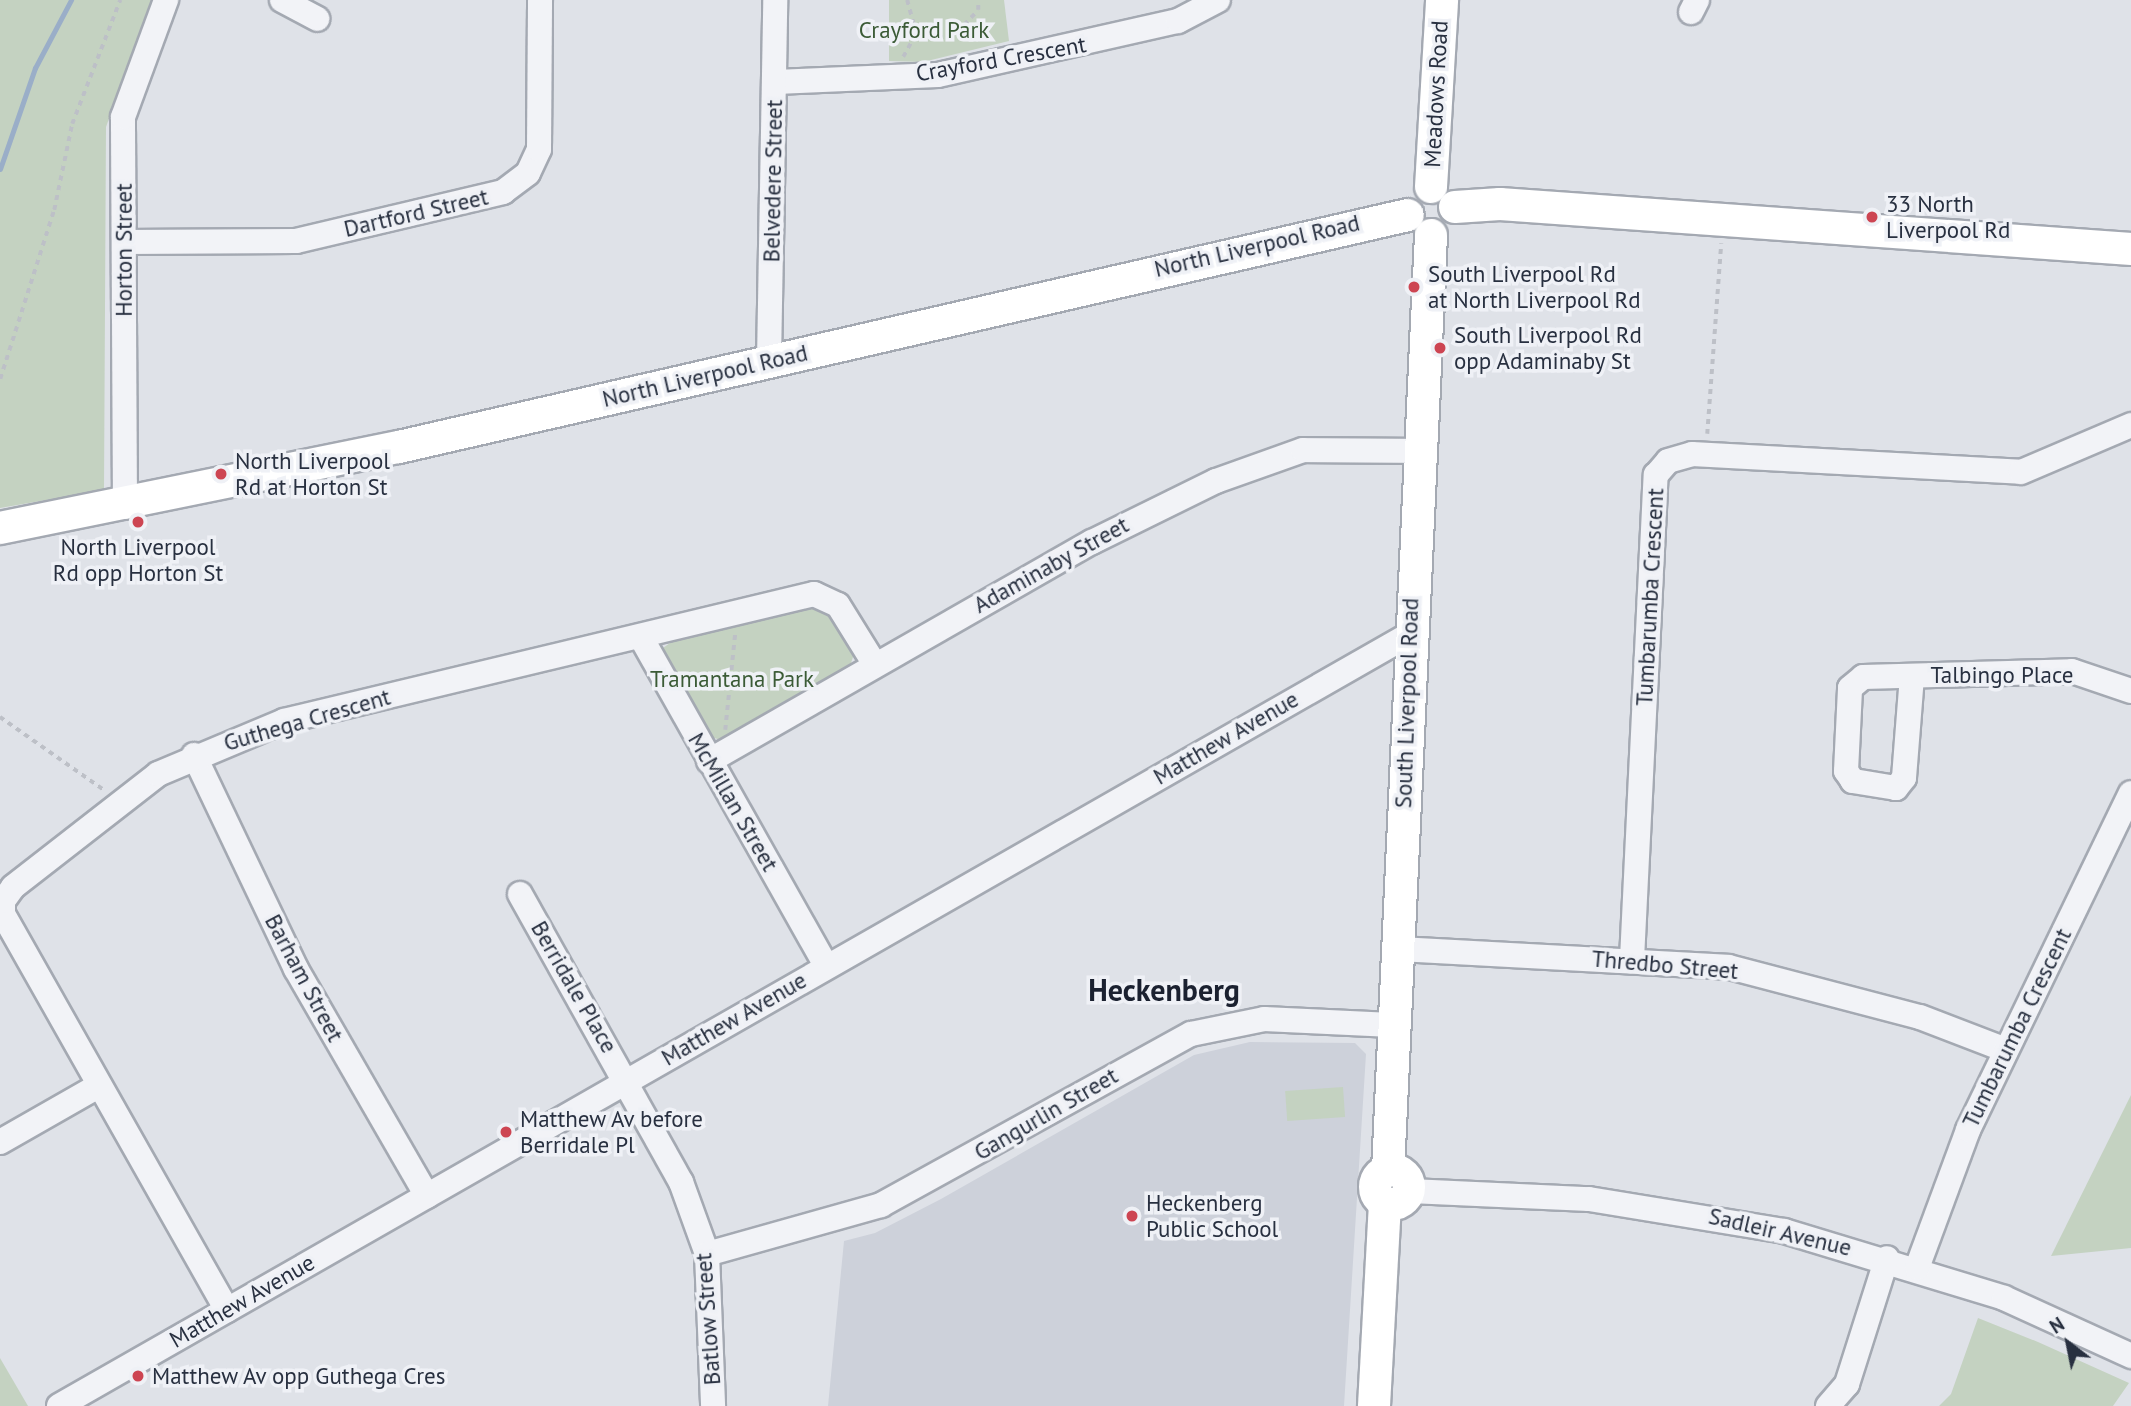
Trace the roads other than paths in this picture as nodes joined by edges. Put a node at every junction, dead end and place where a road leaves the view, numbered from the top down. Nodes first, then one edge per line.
1 (166, 0) edge
2 (282, 0) edge
3 (540, 0) edge
4 (775, 0) edge
5 (1218, 0) edge
6 (1442, 0) edge
7 (317, 19) dead end
8 (776, 82) junction
9 (1443, 197) junction
10 (1420, 225) junction
11 (124, 242) junction
12 (2131, 249) edge
13 (769, 361) junction
14 (2131, 425) edge
15 (1418, 450) junction
16 (125, 507) junction
17 (0, 528) edge
18 (1410, 634) junction
19 (642, 639) junction
20 (874, 663) junction
21 (1912, 676) junction
22 (2131, 691) edge
23 (194, 755) junction
24 (718, 756) junction
25 (2131, 793) edge
26 (520, 894) dead end
27 (1397, 949) junction
28 (1632, 959) junction
29 (826, 965) junction
30 (1392, 1025) junction
31 (2006, 1050) junction
32 (627, 1081) junction
33 (98, 1086) junction
34 (0, 1142) edge
35 (1394, 1188) junction
36 (427, 1196) junction
37 (707, 1254) junction
38 (1887, 1258) junction
39 (1917, 1268) junction
40 (227, 1310) junction
41 (2131, 1356) edge
42 (59, 1406) edge
43 (713, 1406) edge
44 (1374, 1406) edge
45 (1828, 1406) edge

1 - 11 street, Horton Street
2 - 7 street
3 - 11 street, Dartford Street
4 - 8 street, Belvedere Street
5 - 8 street, Crayford Crescent
6 - 9 main road, Meadows Road
8 - 13 street, Belvedere Street
9 - 10 main road
9 - 10 main road
9 - 12 main road
10 - 13 main road, North Liverpool Road
10 - 15 main road, South Liverpool Road
11 - 16 street, Horton Street
13 - 16 main road, North Liverpool Road
14 - 28 street, Tumbarumba Crescent
15 - 18 main road, South Liverpool Road
15 - 20 street, Adaminaby Street
16 - 17 main road, North Liverpool Road
18 - 27 main road, South Liverpool Road
18 - 29 street, Matthew Avenue
19 - 20 street, Guthega Crescent
19 - 23 street, Guthega Crescent
19 - 24 street, McMillan Street
20 - 24 street, Adaminaby Street
21 - 21 street, Talbingo Place
21 - 22 street, Talbingo Place
23 - 33 street, Guthega Crescent
23 - 36 street, Barham Street
24 - 29 street, McMillan Street
25 - 31 street, Tumbarumba Crescent
26 - 32 street, Berridale Place
27 - 28 street, Thredbo Street
27 - 30 main road, South Liverpool Road
28 - 31 street, Thredbo Street
29 - 32 street, Matthew Avenue
30 - 35 main road, South Liverpool Road
30 - 37 street, Gangurlin Street
31 - 39 street, Tumbarumba Crescent
32 - 36 street, Matthew Avenue
32 - 37 street, Batlow Street
33 - 34 street
33 - 40 street, Guthega Crescent
35 - 38 street, Sadleir Avenue
35 - 44 main road, South Liverpool Road
36 - 40 street, Matthew Avenue
37 - 43 street, Batlow Street
38 - 39 street, Sadleir Avenue
38 - 45 street
39 - 41 street, Sadleir Avenue
40 - 42 street, Matthew Avenue

